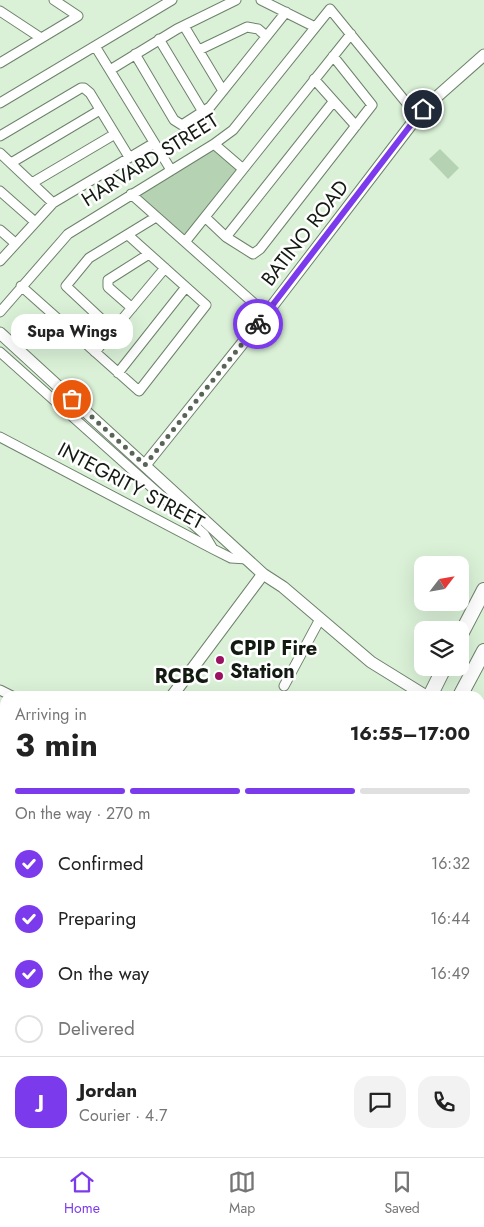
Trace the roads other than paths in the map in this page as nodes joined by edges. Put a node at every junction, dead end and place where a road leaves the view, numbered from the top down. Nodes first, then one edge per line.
1 (54, 0) edge
2 (172, 0) edge
3 (236, 0) edge
4 (261, 0) edge
5 (0, 11) edge
6 (286, 12) junction
7 (184, 26) junction
8 (315, 26) junction
9 (351, 34) junction
10 (266, 36) junction
11 (41, 38) junction
12 (159, 40) junction
13 (95, 46) junction
14 (199, 50) junction
15 (135, 54) junction
16 (484, 55) edge
17 (333, 56) junction
18 (1, 62) edge
19 (110, 70) junction
20 (314, 80) junction
21 (223, 90) junction
22 (333, 102) junction
23 (0, 103) edge
24 (100, 110) junction
25 (203, 112) junction
26 (418, 117) junction
27 (356, 126) junction
28 (115, 134) junction
29 (0, 136) edge
30 (154, 143) junction
31 (214, 144) junction
32 (0, 153) edge
33 (129, 157) junction
34 (11, 163) junction
35 (243, 169) junction
36 (171, 170) junction
37 (32, 183) junction
38 (0, 191) edge
39 (131, 194) junction
40 (53, 203) junction
41 (156, 217) junction
42 (206, 218) junction
43 (34, 221) junction
44 (0, 230) edge
45 (128, 235) junction
46 (226, 236) junction
47 (186, 242) junction
48 (15, 244) junction
49 (149, 254) junction
50 (0, 261) edge
51 (165, 268) junction
52 (21, 286) junction
53 (186, 287) junction
54 (132, 308) junction
55 (0, 312) edge
56 (266, 314) junction
57 (113, 330) junction
58 (0, 333) edge
59 (0, 352) edge
60 (95, 352) junction
61 (118, 373) junction
62 (0, 437) edge
63 (145, 465) junction
64 (213, 549) junction
65 (247, 559) junction
66 (264, 574) junction
67 (484, 590) edge
68 (320, 619) junction
69 (468, 621) edge
70 (484, 651) edge
71 (439, 676) edge
72 (284, 686) dead end
73 (176, 691) edge
74 (418, 691) edge
75 (431, 691) edge
76 (463, 691) edge

1 - 11 street
2 - 13 street
3 - 7 street
4 - 6 street
5 - 11 street
6 - 8 street
6 - 10 street
7 - 12 street
7 - 14 street
8 - 9 street, HARVARD STREET
8 - 31 street, HARVARD STREET
9 - 17 street
9 - 26 street
10 - 14 street
10 - 21 street
11 - 18 street
12 - 15 street
12 - 25 street
13 - 19 street
13 - 23 street
14 - 21 street
15 - 19 street
15 - 25 street
16 - 26 main road, BATINO ROAD
17 - 20 street
17 - 27 street
19 - 30 street
20 - 22 street
20 - 35 street
21 - 25 street
22 - 27 street
22 - 46 street
24 - 28 street
24 - 29 street
24 - 34 street
26 - 56 main road, BATINO ROAD
27 - 46 street
28 - 33 street
28 - 37 street
30 - 33 street
30 - 36 street
31 - 35 street
31 - 36 street, HARVARD STREET
32 - 34 street
33 - 40 street
34 - 37 street
35 - 42 street
36 - 39 street, HARVARD STREET
37 - 40 street
38 - 43 street
39 - 41 street
39 - 52 street, HARVARD STREET
40 - 43 street
41 - 45 street
41 - 47 street
42 - 46 street
42 - 47 street
43 - 48 street
44 - 48 street
45 - 49 street
45 - 57 street
47 - 56 street
48 - 50 street
49 - 51 street
49 - 54 street
51 - 53 street
51 - 54 street
52 - 55 street, HARVARD STREET
52 - 60 street
53 - 61 street
53 - 61 street
54 - 57 street
56 - 63 main road, BATINO ROAD
57 - 60 street
58 - 63 main road
59 - 64 street
60 - 61 street
62 - 64 street, INTEGRITY STREET
63 - 65 main road
64 - 65 street, INTEGRITY STREET
65 - 66 main road
66 - 68 main road
66 - 73 main road
67 - 69 highway
68 - 72 street
68 - 74 main road
70 - 76 highway
71 - 75 highway

